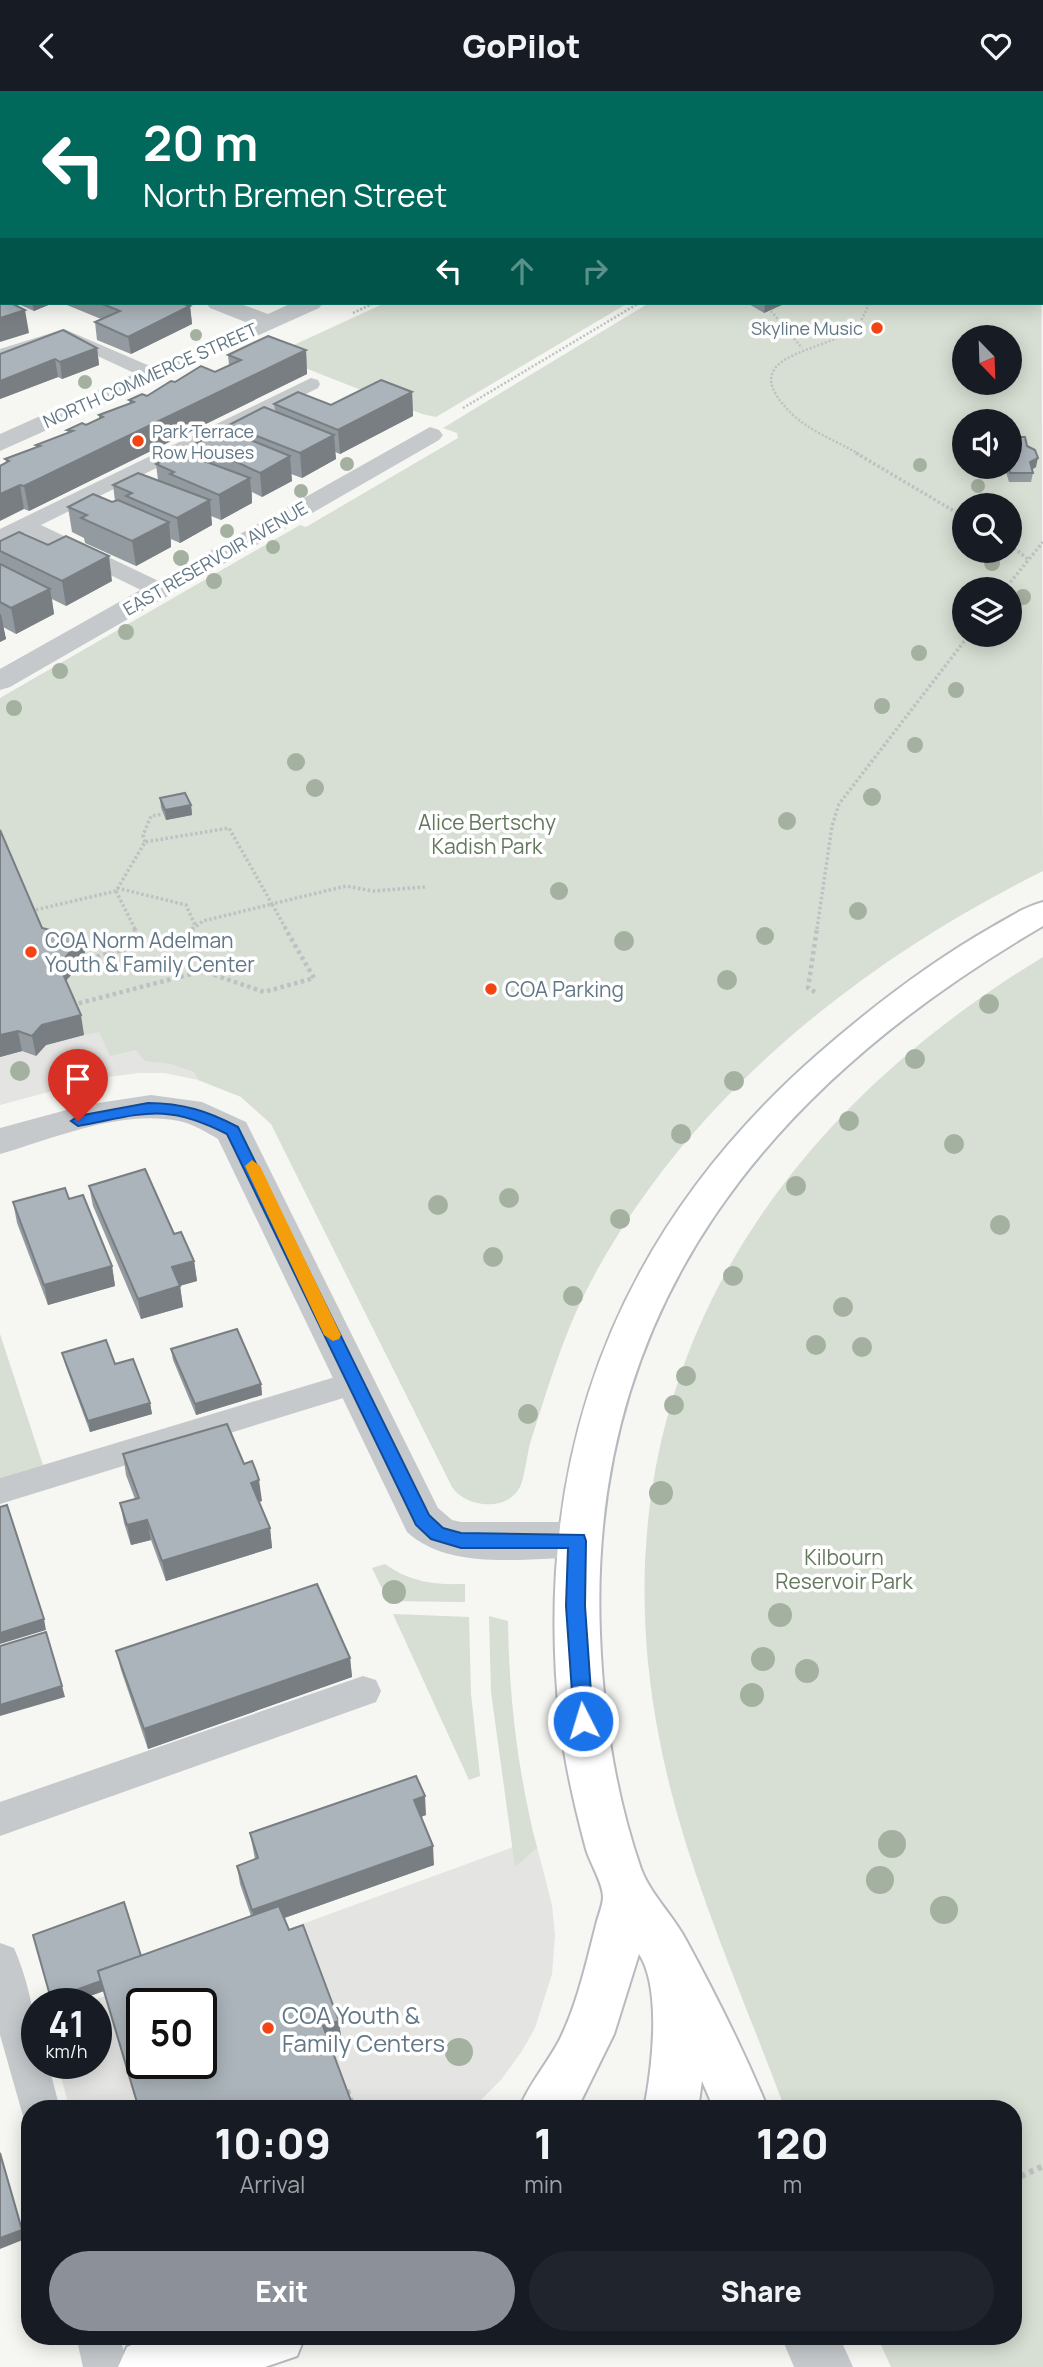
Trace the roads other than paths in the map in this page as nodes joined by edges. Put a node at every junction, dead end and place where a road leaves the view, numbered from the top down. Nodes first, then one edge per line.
1 (223, 305) edge
2 (306, 305) edge
3 (268, 322) junction
4 (0, 355) edge
5 (152, 374) junction
6 (311, 384) dead end
7 (430, 435) road end
8 (0, 440) edge
9 (25, 525) junction
10 (0, 537) edge
11 (159, 590) junction
12 (0, 681) edge
13 (1043, 912) edge
14 (0, 1141) edge
15 (355, 1383) junction
16 (0, 1491) edge
17 (577, 1541) junction
18 (363, 1691) dead end
19 (0, 1819) edge
20 (628, 1894) junction
21 (0, 1961) edge
22 (672, 1964) junction
23 (38, 2100) edge
24 (552, 2100) edge
25 (673, 2100) edge
26 (738, 2100) edge
27 (100, 2345) edge
28 (224, 2345) edge
29 (813, 2345) edge
30 (170, 2354) edge
31 (105, 2367) edge
32 (824, 2367) edge

1 - 3 street
2 - 3 street, NORTH COMMERCE STREET
3 - 5 street, NORTH COMMERCE STREET
4 - 5 lane
5 - 8 street, NORTH COMMERCE STREET
6 - 9 lane
7 - 11 street, EAST RESERVOIR AVENUE
9 - 10 lane
9 - 11 lane
11 - 12 street, EAST RESERVOIR AVENUE
13 - 17 main road
14 - 15 street
15 - 16 lane
15 - 17 street
17 - 20 main road
18 - 19 lane
20 - 22 main road
20 - 24 main road
21 - 23 lane
22 - 25 main road
22 - 26 main road
27 - 31 lane
28 - 30 main road
29 - 32 street

